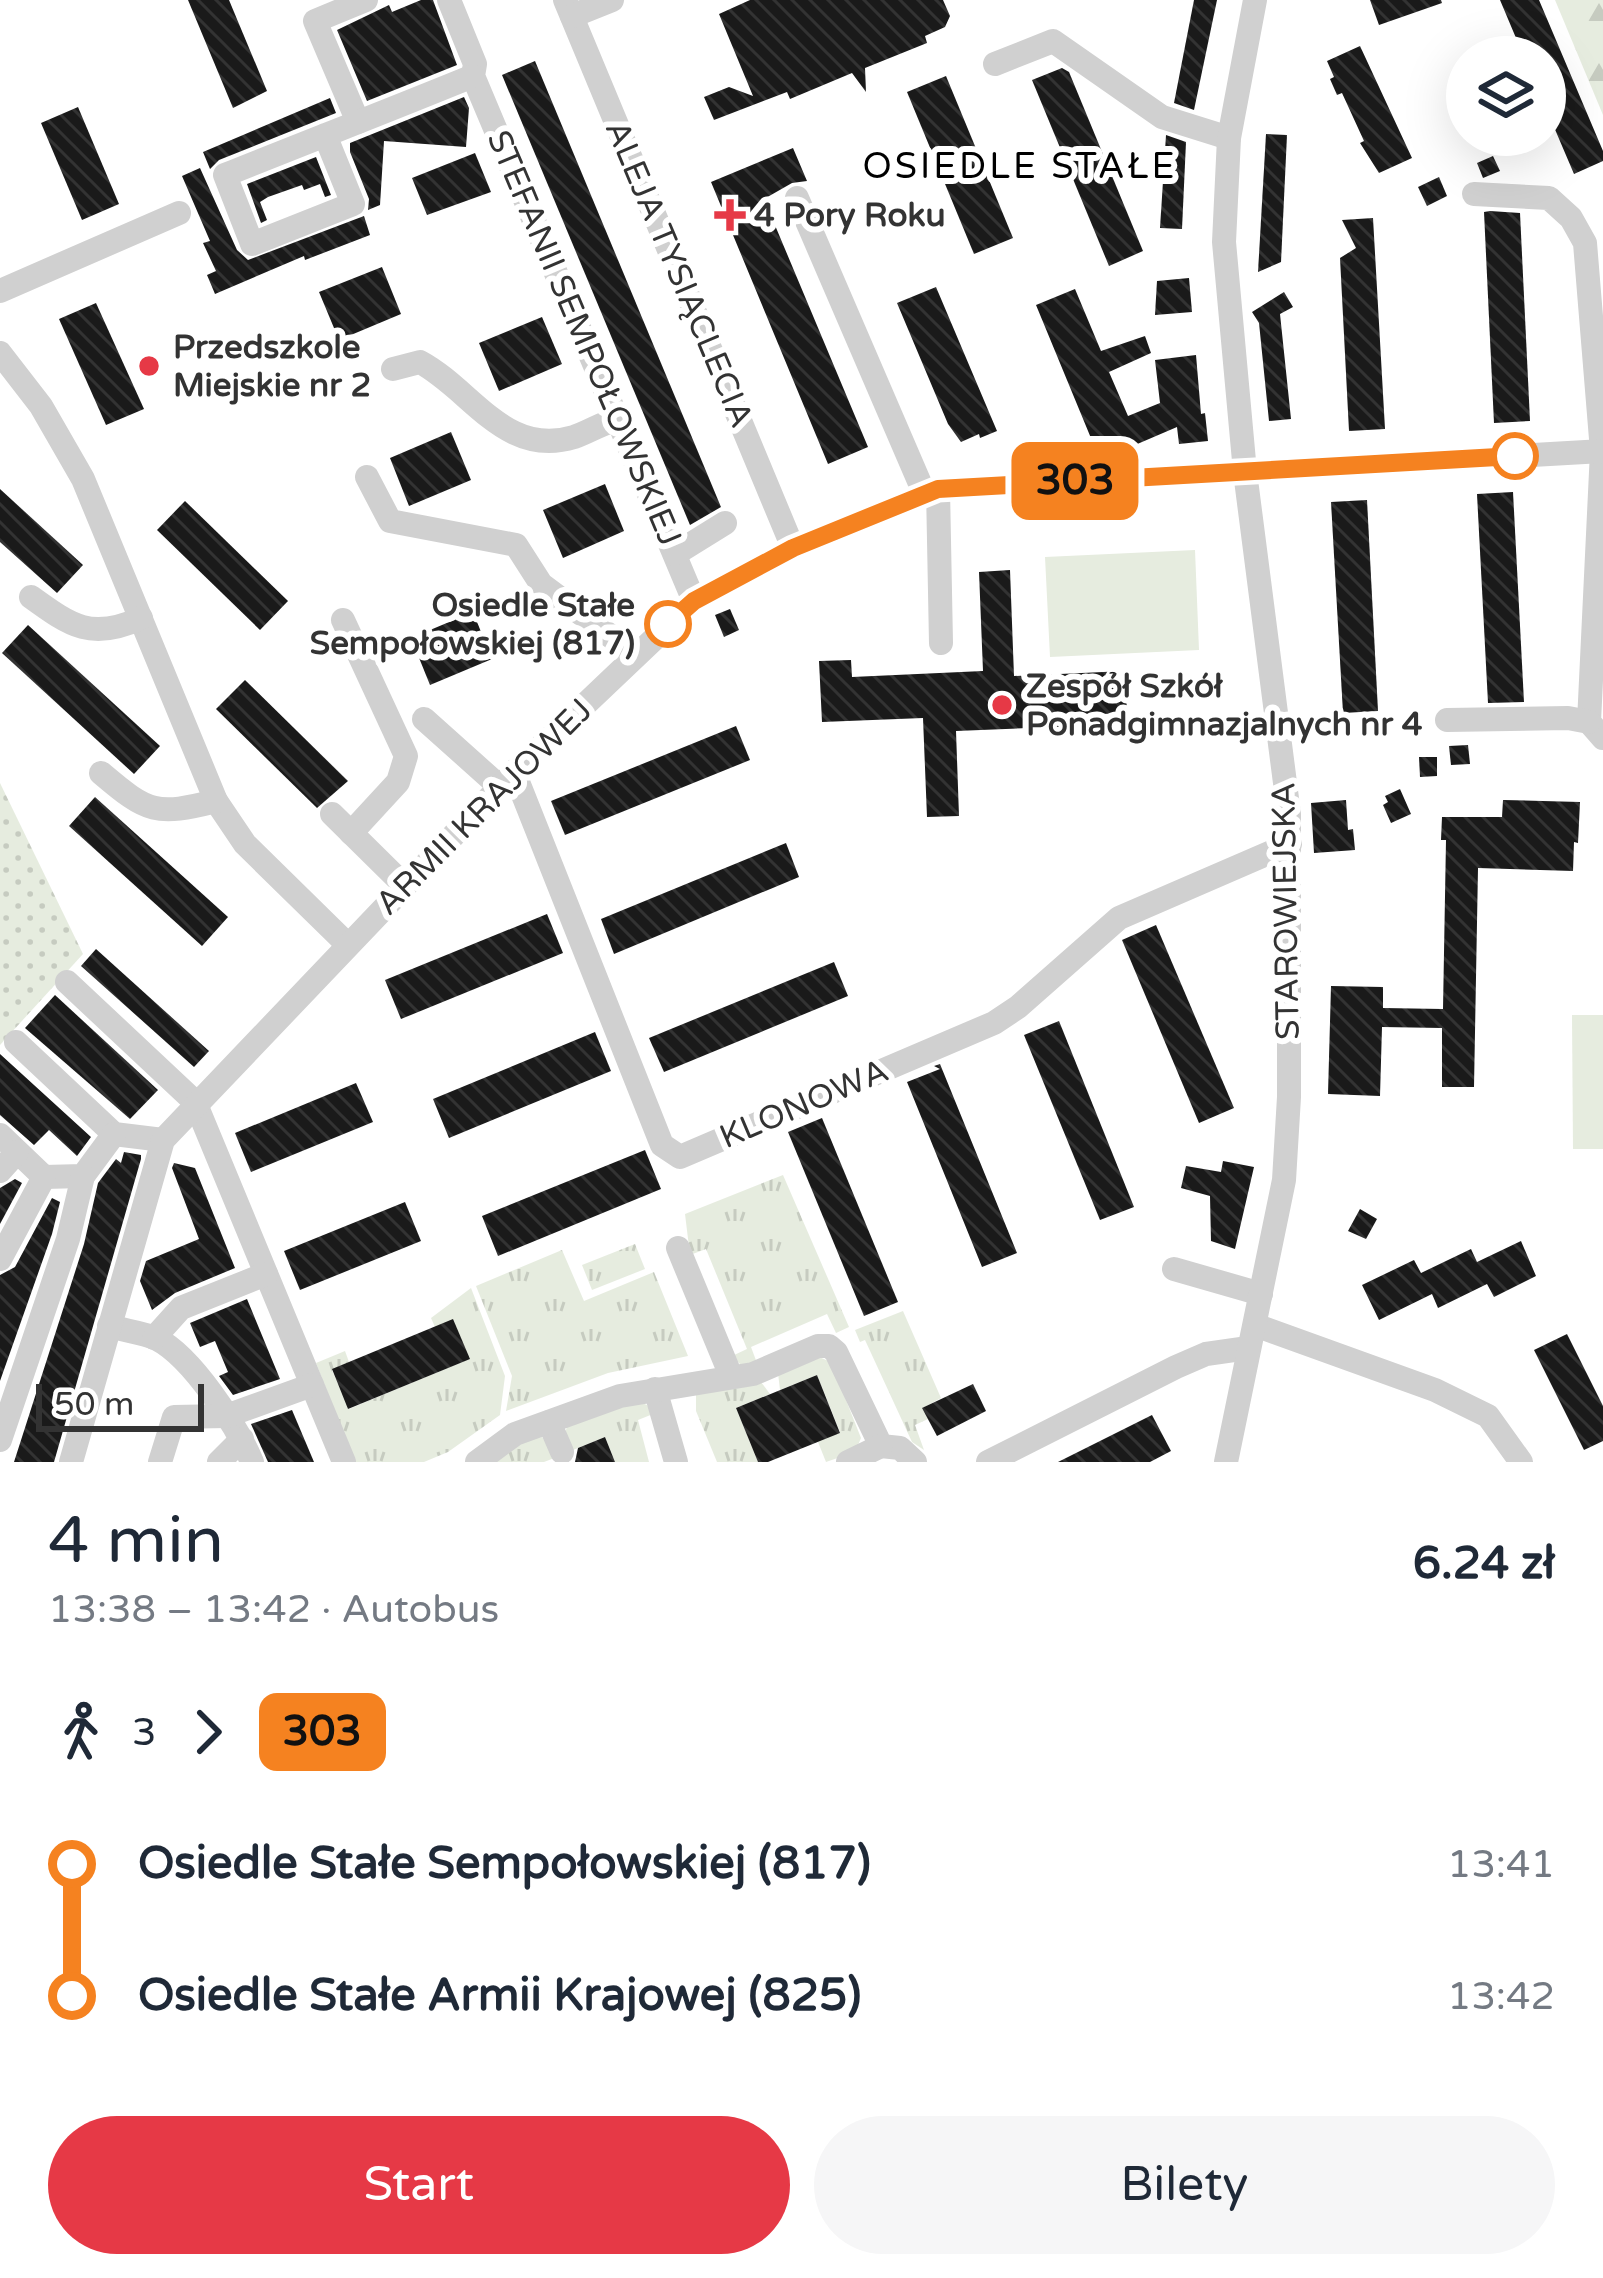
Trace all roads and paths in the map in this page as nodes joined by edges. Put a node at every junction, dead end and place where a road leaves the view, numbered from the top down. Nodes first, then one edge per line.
1 (365, 0) edge
2 (449, 0) edge
3 (612, 0) edge
4 (1255, 0) edge
5 (569, 8) edge
6 (995, 64) dead end
7 (472, 76) junction
8 (358, 122) junction
9 (325, 135) junction
10 (1228, 138) junction
11 (1474, 194) dead end
12 (797, 198) dead end
13 (179, 214) dead end
14 (0, 290) edge
15 (0, 353) edge
16 (393, 369) dead end
17 (617, 418) junction
18 (1602, 451) edge
19 (1245, 472) junction
20 (367, 477) dead end
21 (932, 492) junction
22 (724, 523) dead end
23 (793, 548) junction
24 (675, 554) junction
25 (31, 597) dead end
26 (694, 601) junction
27 (141, 618) junction
28 (343, 620) dead end
29 (941, 643) dead end
30 (632, 658) junction
31 (424, 719) dead end
32 (1447, 720) dead end
33 (1596, 730) edge
34 (101, 773) dead end
35 (507, 779) junction
36 (216, 801) junction
37 (332, 814) dead end
38 (351, 833) junction
39 (1290, 844) junction
40 (405, 886) junction
41 (348, 945) junction
42 (67, 982) dead end
43 (16, 1042) dead end
44 (195, 1102) junction
45 (114, 1134) junction
46 (163, 1140) junction
47 (6, 1153) edge
48 (82, 1176) junction
49 (44, 1177) junction
50 (678, 1248) dead end
51 (0, 1259) edge
52 (1174, 1269) dead end
53 (266, 1274) junction
54 (1261, 1294) junction
55 (110, 1327) junction
56 (1252, 1336) junction
57 (154, 1337) junction
58 (730, 1376) junction
59 (312, 1385) junction
60 (656, 1388) junction
61 (226, 1416) junction
62 (549, 1422) junction
63 (0, 1440) edge
64 (881, 1446) junction
65 (247, 1450) edge
66 (562, 1452) dead end
67 (71, 1462) edge
68 (160, 1462) edge
69 (220, 1462) edge
70 (344, 1462) edge
71 (477, 1462) edge
72 (676, 1462) edge
73 (848, 1462) edge
74 (914, 1462) edge
75 (988, 1462) edge
76 (1226, 1462) edge
77 (1521, 1462) edge

1 - 8 street
2 - 7 street, STEFANII SEMPOŁOWSKIEJ
3 - 5 street
4 - 10 street, STAROWIEJSKA
5 - 23 street, ALEJA TYSIĄCLECIA
6 - 10 street
7 - 8 street
7 - 17 street, STEFANII SEMPOŁOWSKIEJ
8 - 9 street
9 - 9 street
10 - 19 street, STAROWIEJSKA
11 - 18 street
12 - 21 street
13 - 14 street
15 - 27 street
16 - 17 street
17 - 24 street, STEFANII SEMPOŁOWSKIEJ
18 - 19 street, ARMII KRAJOWEJ
18 - 33 street
19 - 21 street, ARMII KRAJOWEJ
19 - 39 street, STAROWIEJSKA
20 - 30 street
21 - 23 street, ARMII KRAJOWEJ
21 - 29 street
22 - 24 street
23 - 26 street, ARMII KRAJOWEJ
24 - 26 street, STEFANII SEMPOŁOWSKIEJ
25 - 27 street
26 - 30 street, ARMII KRAJOWEJ
27 - 36 street
28 - 38 street
30 - 35 street, ARMII KRAJOWEJ
31 - 35 street
32 - 33 street
34 - 36 street
35 - 39 street, KLONOWA
35 - 40 street, ARMII KRAJOWEJ
36 - 41 street
37 - 38 street
38 - 40 street
39 - 54 street, STAROWIEJSKA
40 - 41 street, ARMII KRAJOWEJ
41 - 44 street, ARMII KRAJOWEJ
42 - 44 street
43 - 45 street
44 - 46 street, ARMII KRAJOWEJ
44 - 53 street
45 - 46 street
45 - 48 street
46 - 55 street, ARMII KRAJOWEJ
47 - 49 street
48 - 49 street
48 - 63 street
49 - 51 street
50 - 58 street
52 - 54 street
53 - 57 street
53 - 59 street
54 - 56 street, STAROWIEJSKA
55 - 57 street
55 - 67 street, ARMII KRAJOWEJ
56 - 75 street
56 - 76 street, STAROWIEJSKA
56 - 77 street
57 - 61 street
58 - 60 street
58 - 64 street
59 - 61 street
59 - 70 street
60 - 62 street
60 - 72 street
61 - 65 street
61 - 68 street
62 - 66 street
62 - 71 street
64 - 73 street
64 - 74 street
65 - 69 street

